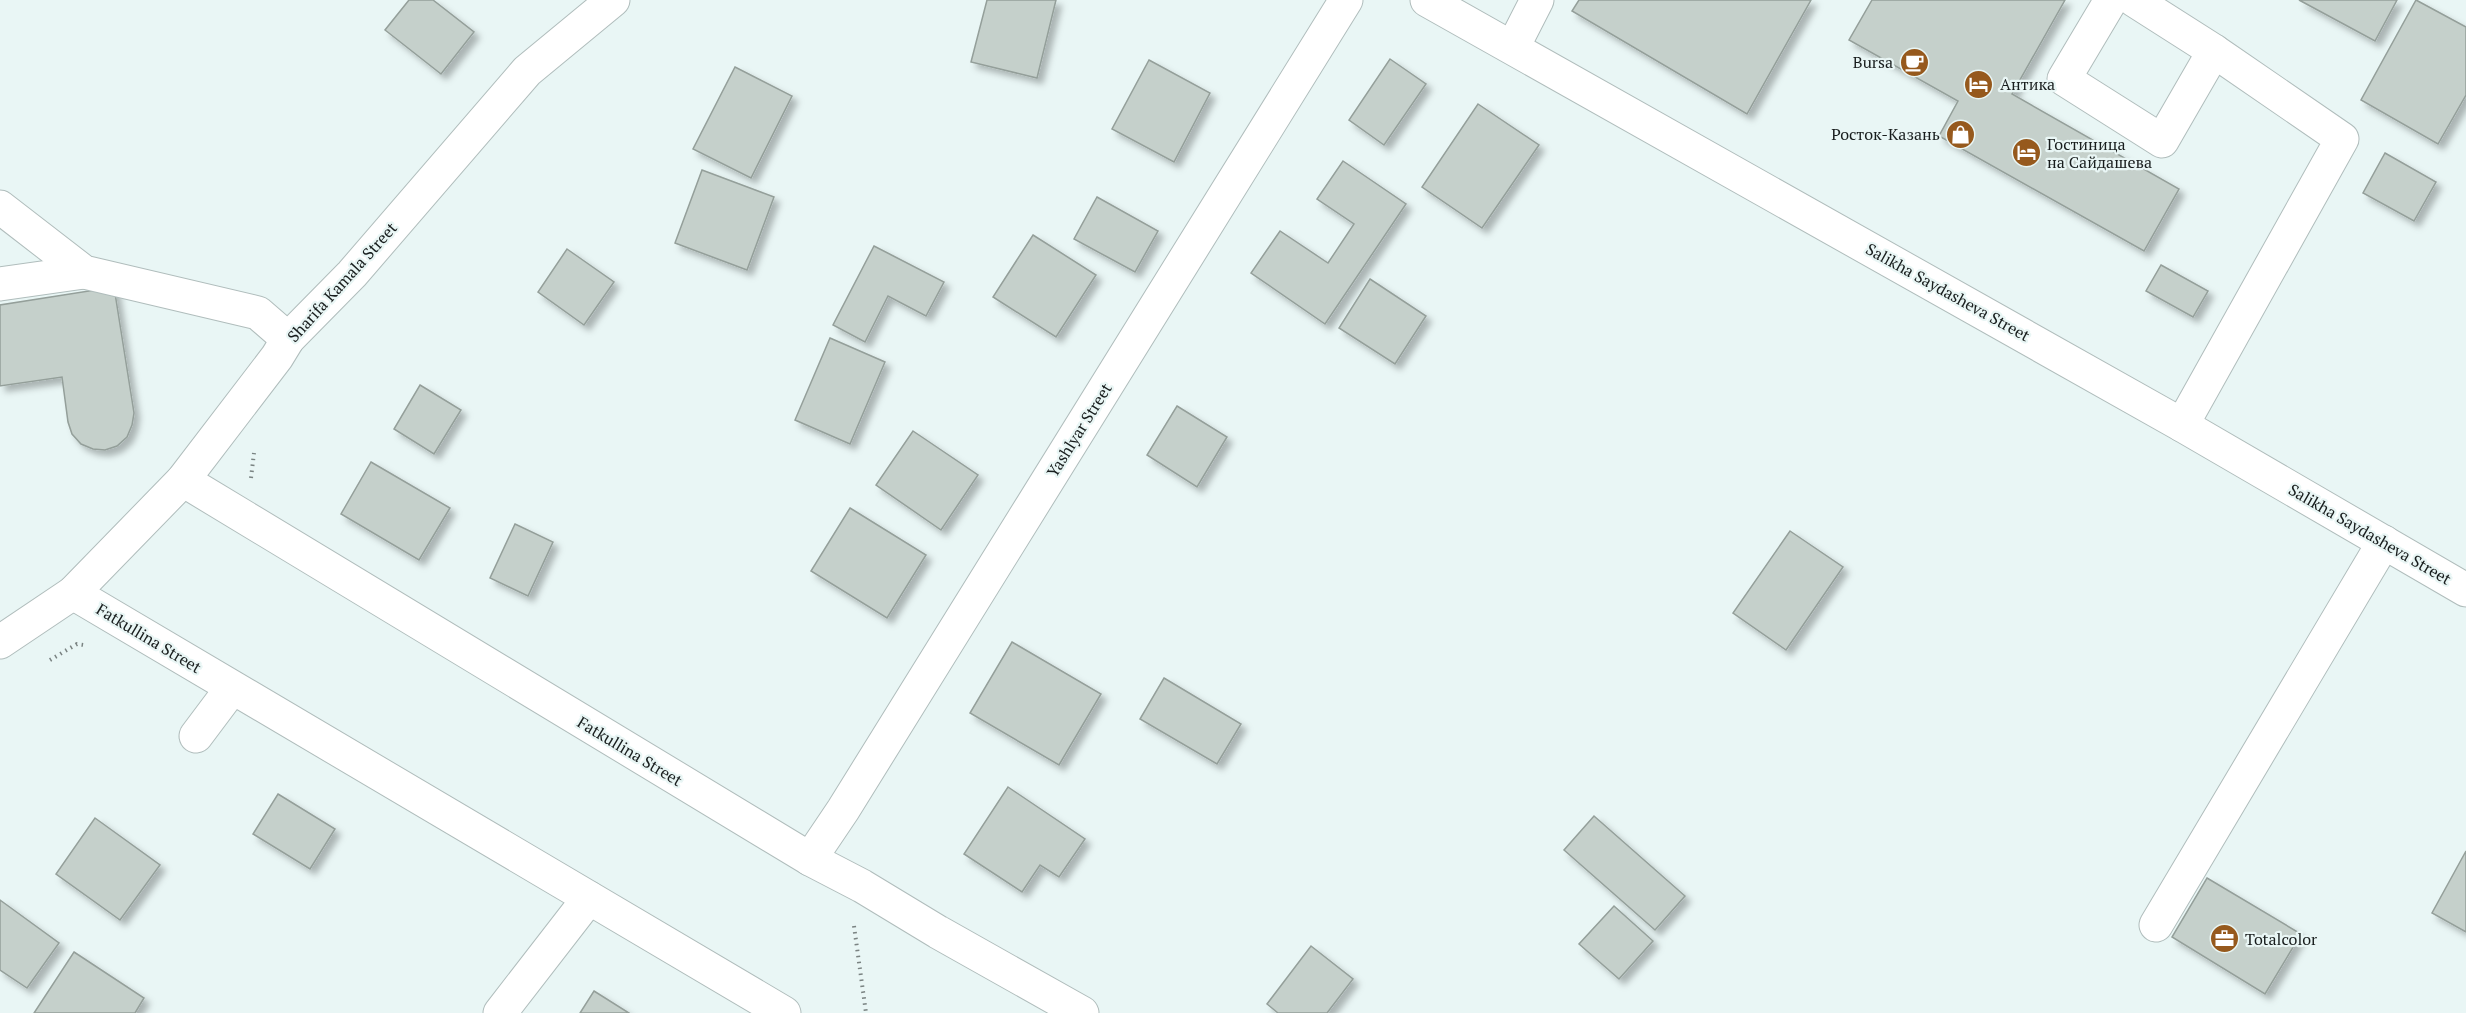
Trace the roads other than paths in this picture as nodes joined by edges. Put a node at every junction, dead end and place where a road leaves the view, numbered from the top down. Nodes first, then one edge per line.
1 (613, 0) edge
2 (1346, 0) edge
3 (1427, 0) edge
4 (1537, 0) edge
5 (2112, 0) edge
6 (2134, 0) edge
7 (1513, 47) junction
8 (2214, 51) junction
9 (0, 207) edge
10 (84, 272) junction
11 (0, 284) edge
12 (288, 339) junction
13 (2182, 425) junction
14 (183, 480) junction
15 (2384, 542) junction
16 (2466, 590) edge
17 (73, 593) junction
18 (0, 642) edge
19 (232, 688) junction
20 (196, 736) dead end
21 (810, 859) junction
22 (589, 898) junction
23 (2156, 925) dead end
24 (500, 1013) edge
25 (784, 1013) edge
26 (1082, 1013) edge

1 - 12 street, Sharifa Kamala Street
2 - 21 street, Yashlyar Street
3 - 7 street, Salikha Saydasheva Street
4 - 7 street
5 - 8 street
6 - 8 street
7 - 13 street, Salikha Saydasheva Street
8 - 13 street
9 - 10 street
10 - 11 street
10 - 12 street
12 - 14 street, Sharifa Kamala Street
13 - 15 street, Salikha Saydasheva Street
14 - 17 street, Sharifa Kamala Street
14 - 21 street, Fatkullina Street
15 - 16 street, Salikha Saydasheva Street
15 - 23 street
17 - 18 street, Sharifa Kamala Street
17 - 19 street, Fatkullina Street
19 - 20 street
19 - 22 street, Fatkullina Street
21 - 26 street, Fatkullina Street
22 - 24 street
22 - 25 street, Fatkullina Street

